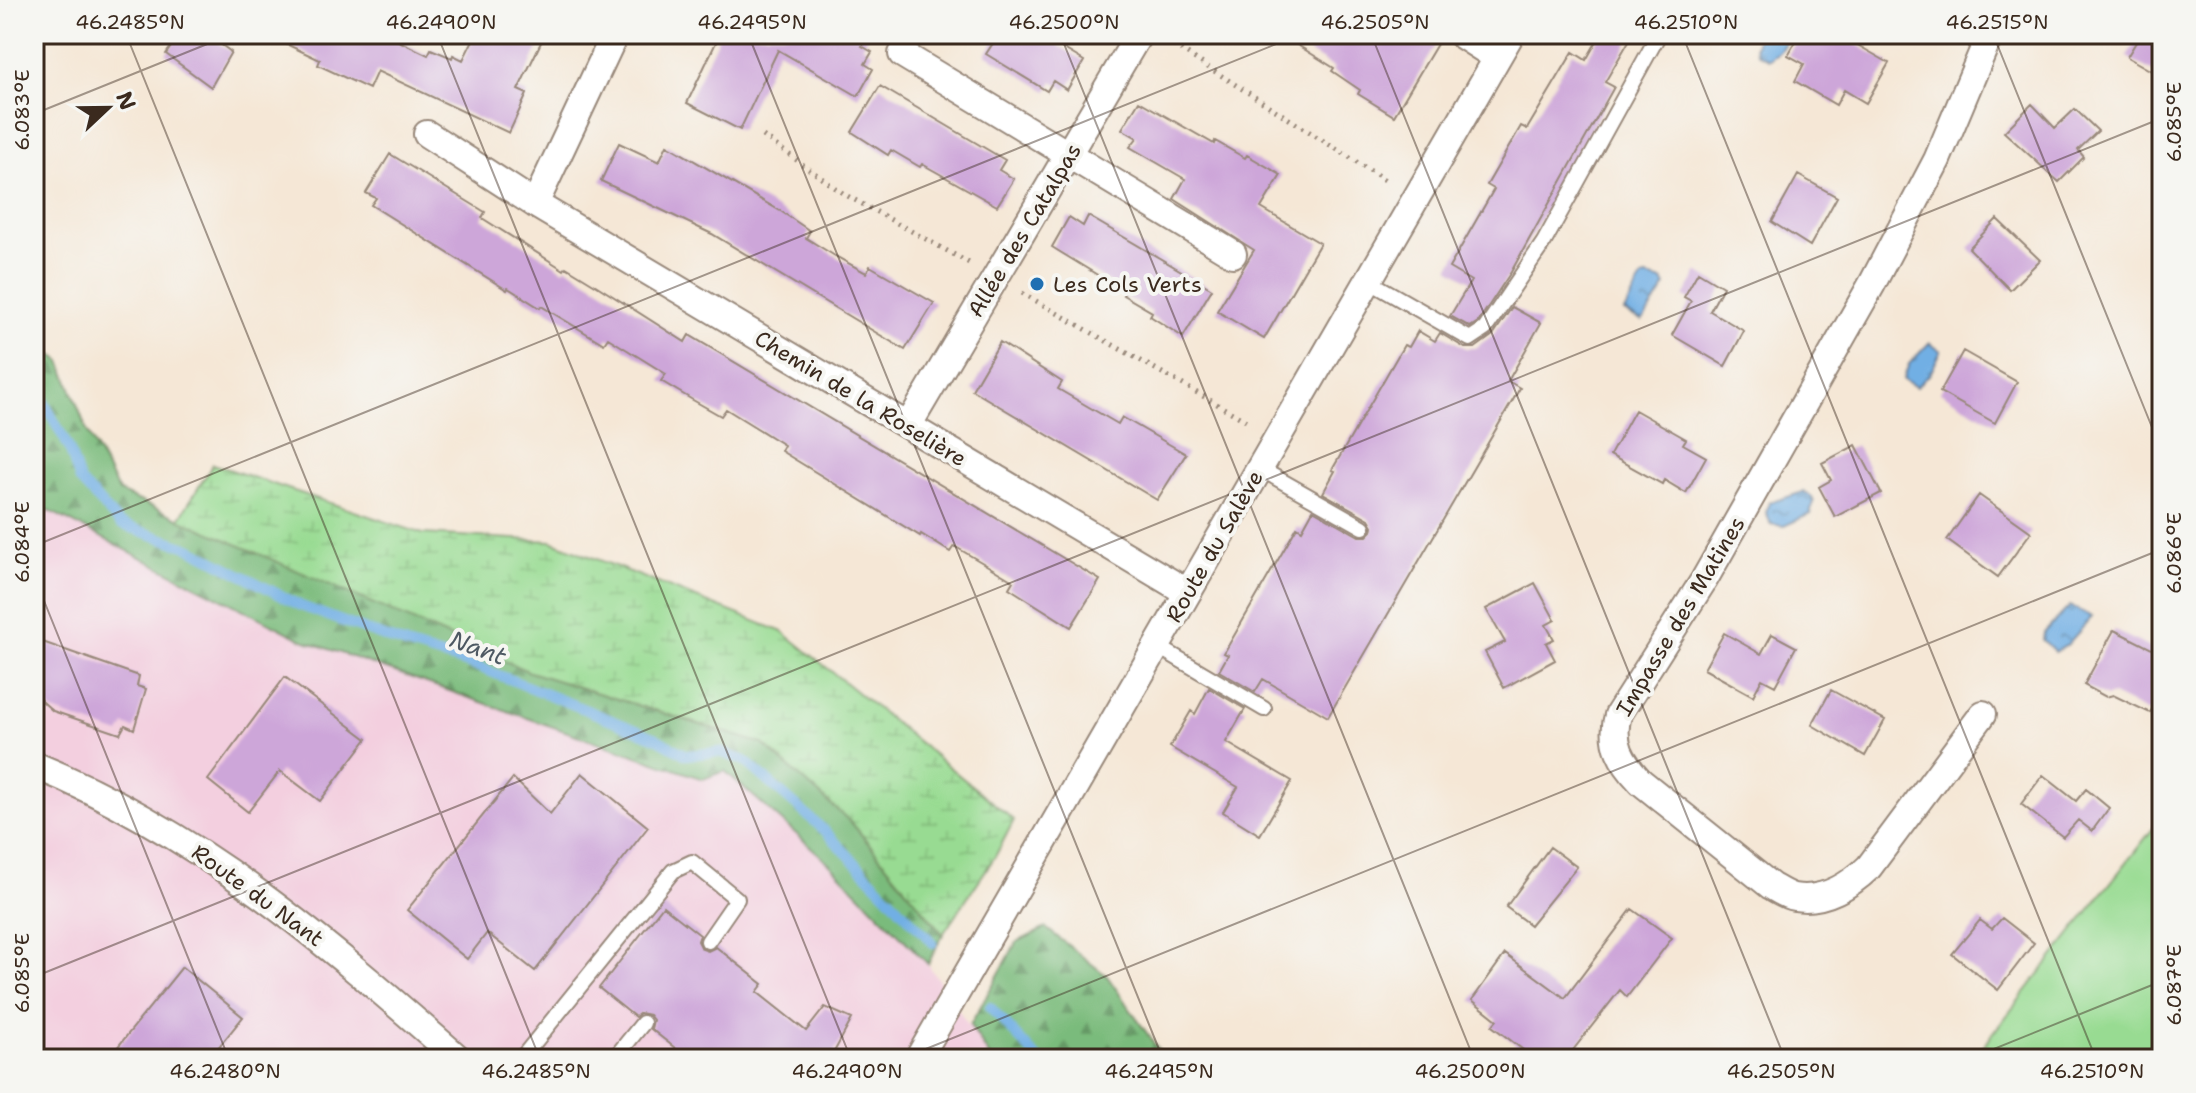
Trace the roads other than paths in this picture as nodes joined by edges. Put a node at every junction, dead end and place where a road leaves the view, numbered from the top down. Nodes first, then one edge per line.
1 (615, 34) edge
2 (1139, 34) edge
3 (1460, 34) edge
4 (1511, 34) edge
5 (1659, 34) edge
6 (1990, 34) edge
7 (902, 54) dead end
8 (1496, 57) junction
9 (427, 134) dead end
10 (1069, 154) junction
11 (535, 204) junction
12 (1233, 254) dead end
13 (1367, 280) junction
14 (908, 426) junction
15 (1259, 468) junction
16 (1363, 527) dead end
17 (1187, 592) junction
18 (1157, 646) junction
19 (1264, 709) dead end
20 (1983, 714) dead end
21 (34, 765) edge
22 (708, 941) dead end
23 (643, 1023) dead end
24 (459, 1059) edge
25 (521, 1059) edge
26 (614, 1059) edge
27 (918, 1059) edge

1 - 11 street
2 - 10 street, Allée des Catalpas
3 - 8 street
4 - 8 street, Route du Salève
5 - 13 lane
6 - 20 street, Impasse des Matines
7 - 10 street
8 - 13 street, Route du Salève
9 - 11 street, Chemin de la Roselière
10 - 12 street
10 - 14 street, Allée des Catalpas
11 - 14 street, Chemin de la Roselière
13 - 15 street, Route du Salève
14 - 17 street, Chemin de la Roselière
15 - 16 lane
15 - 17 street, Route du Salève
17 - 18 street, Route du Salève
18 - 19 lane
18 - 27 street, Route du Salève
21 - 24 street, Route du Nant
22 - 25 lane
23 - 26 lane

